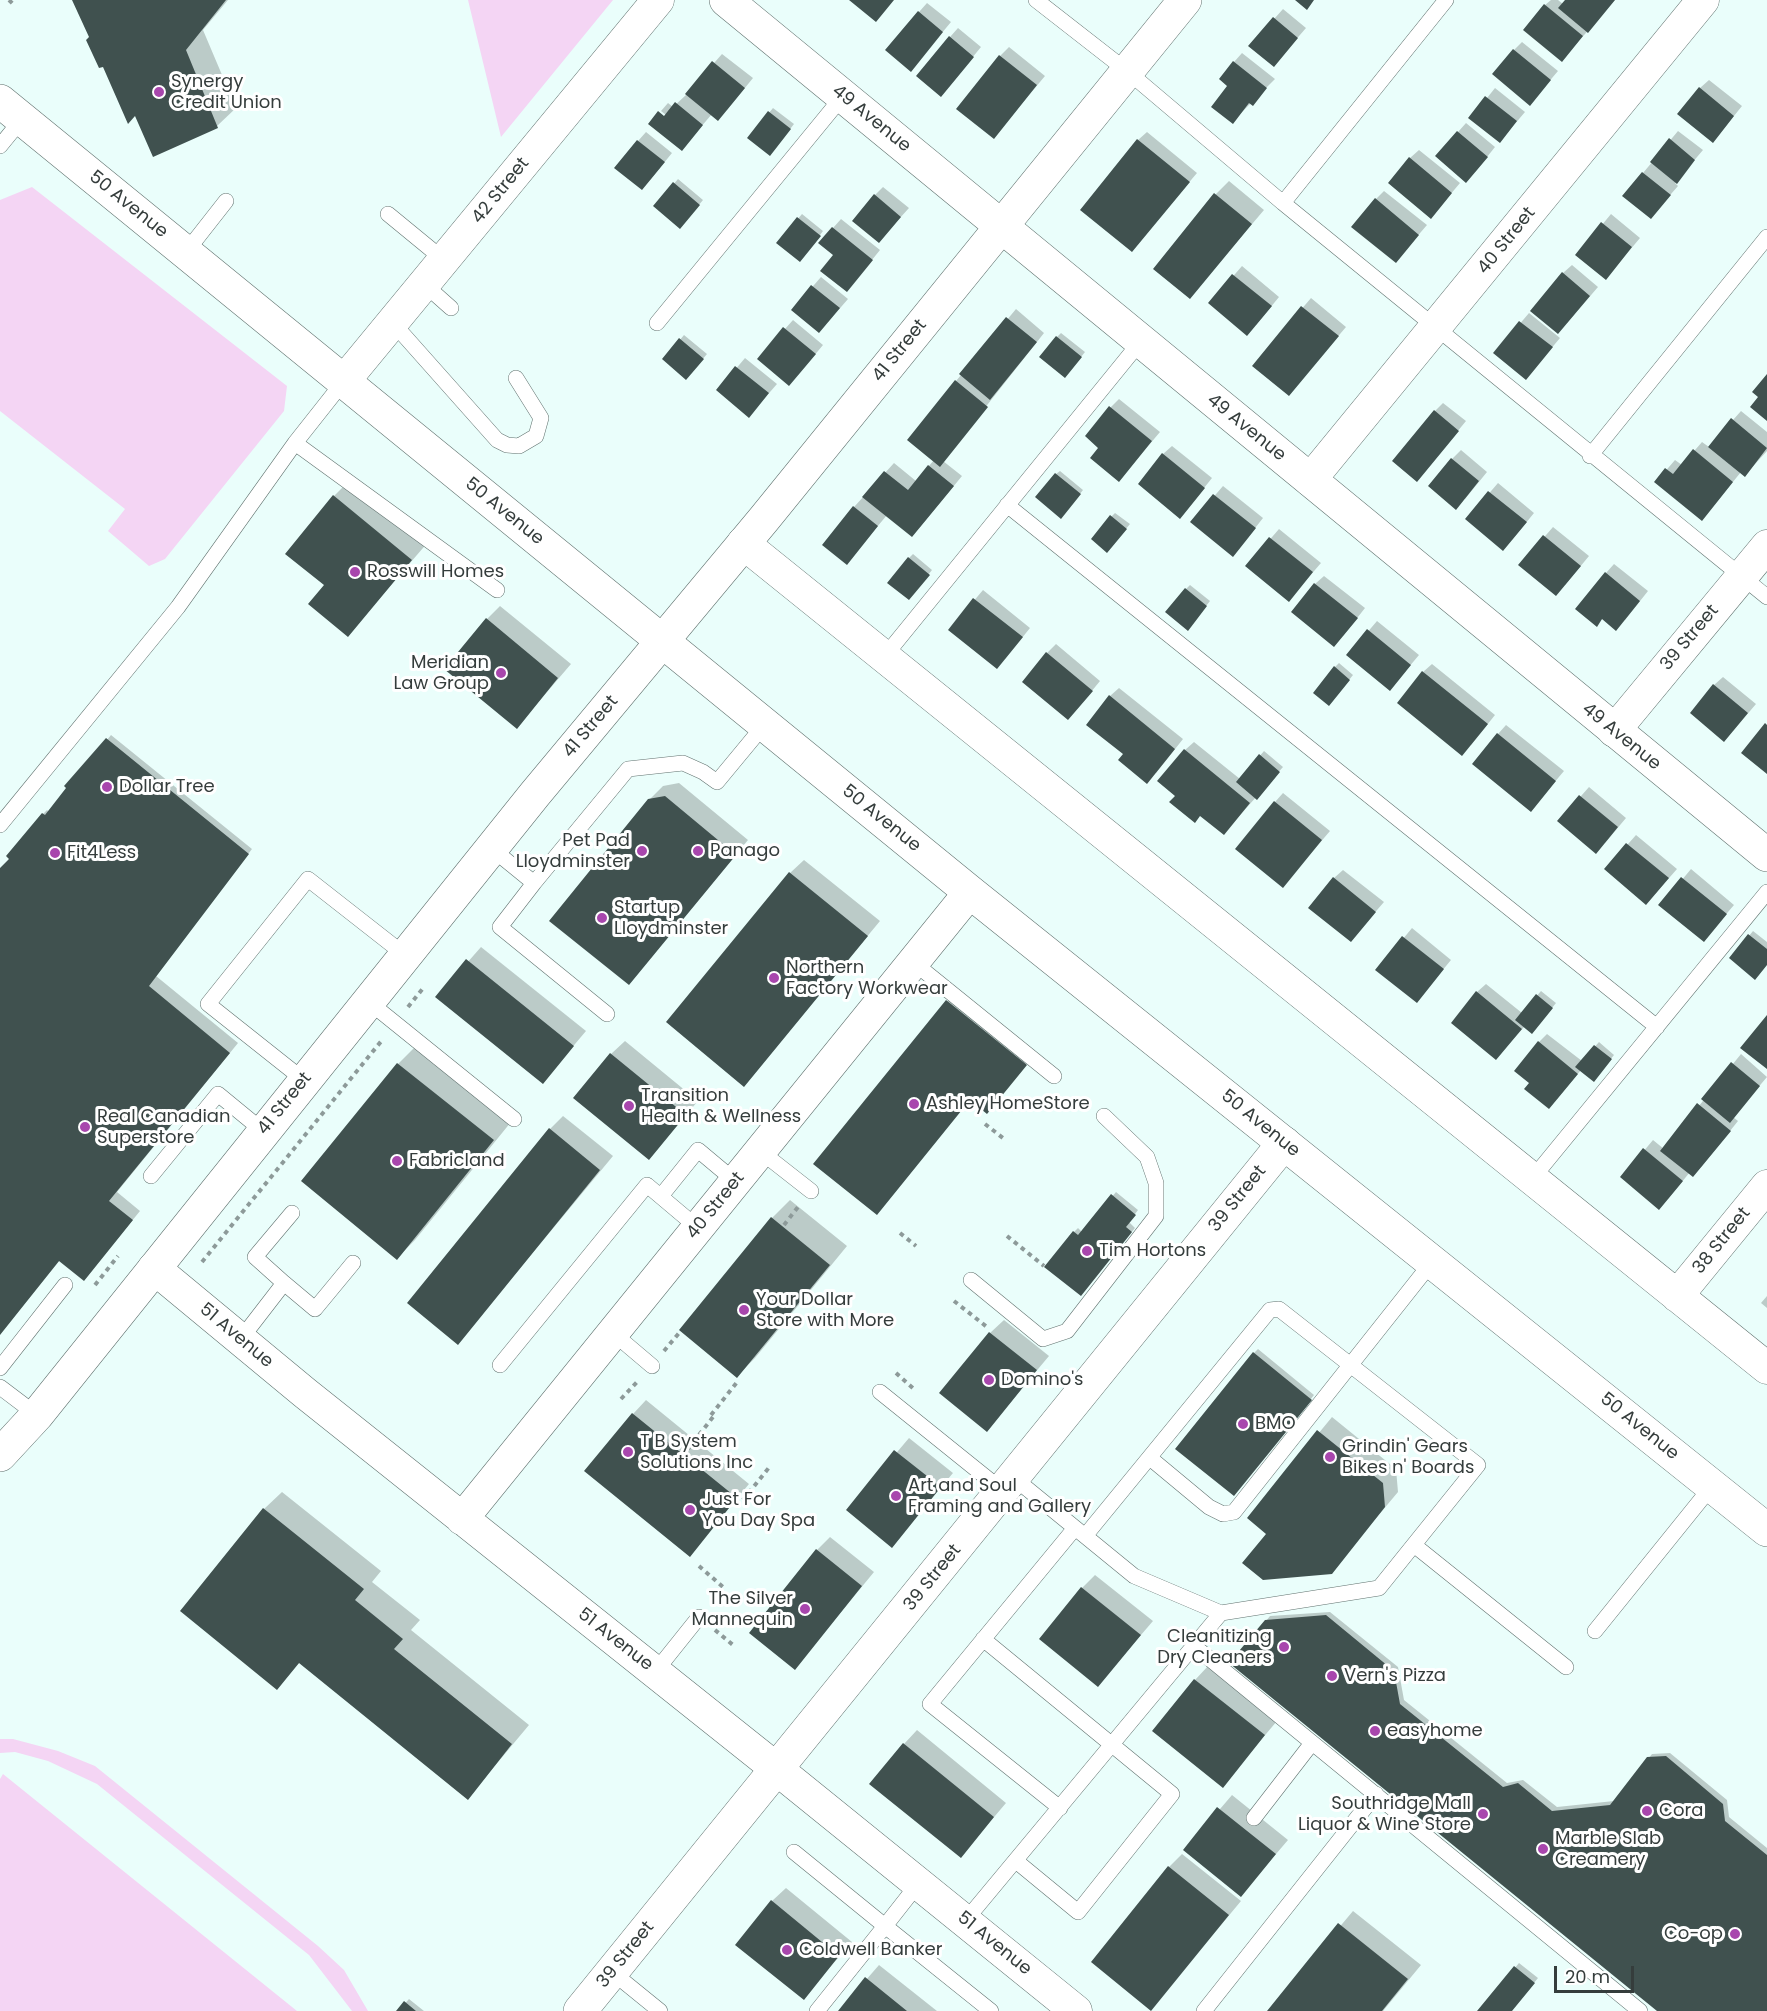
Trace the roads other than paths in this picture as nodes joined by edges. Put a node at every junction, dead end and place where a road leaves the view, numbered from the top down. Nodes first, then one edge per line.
1 (658, 0) edge
2 (726, 0) edge
3 (1036, 0) edge
4 (1185, 0) edge
5 (1446, 0) edge
6 (1703, 0) edge
7 (1127, 71) junction
8 (843, 96) junction
9 (11, 110) edge
10 (0, 146) edge
11 (226, 201) dead end
12 (1283, 203) junction
13 (388, 214) dead end
14 (1001, 226) junction
15 (1767, 237) edge
16 (186, 252) junction
17 (444, 260) junction
18 (424, 284) junction
19 (451, 308) dead end
20 (393, 323) junction
21 (657, 323) dead end
22 (1436, 328) junction
23 (1141, 341) junction
24 (516, 378) dead end
25 (344, 381) junction
26 (295, 442) junction
27 (1590, 456) junction
28 (1310, 480) junction
29 (1007, 505) junction
30 (743, 543) junction
31 (1767, 546) edge
32 (1742, 577) junction
33 (497, 590) dead end
34 (1767, 597) edge
35 (663, 642) junction
36 (884, 657) junction
37 (765, 724) junction
38 (1614, 731) junction
39 (0, 825) edge
40 (491, 849) junction
41 (1767, 855) edge
42 (534, 883) junction
43 (970, 892) junction
44 (1767, 892) edge
45 (405, 955) junction
46 (913, 962) junction
47 (369, 1002) junction
48 (607, 1014) dead end
49 (1656, 1027) junction
50 (1054, 1076) dead end
51 (305, 1081) junction
52 (1104, 1116) dead end
53 (514, 1119) dead end
54 (264, 1131) junction
55 (1284, 1143) junction
56 (760, 1151) junction
57 (151, 1176) dead end
58 (1532, 1179) junction
59 (735, 1181) junction
60 (1767, 1186) edge
61 (812, 1191) dead end
62 (661, 1196) junction
63 (292, 1213) dead end
64 (698, 1228) junction
65 (1432, 1262) junction
66 (353, 1263) dead end
67 (154, 1268) junction
68 (971, 1280) dead end
69 (284, 1283) junction
70 (65, 1285) dead end
71 (1677, 1296) junction
72 (613, 1333) junction
73 (240, 1340) junction
74 (500, 1365) dead end
75 (1351, 1365) junction
76 (652, 1366) dead end
77 (0, 1368) edge
78 (1767, 1368) edge
79 (0, 1387) edge
80 (880, 1392) dead end
81 (37, 1415) junction
82 (0, 1455) edge
83 (1150, 1458) junction
84 (1009, 1484) junction
85 (1712, 1486) junction
86 (462, 1519) junction
87 (1767, 1530) edge
88 (1080, 1532) junction
89 (1414, 1545) junction
90 (1221, 1613) junction
91 (699, 1617) dead end
92 (1595, 1631) dead end
93 (982, 1639) junction
94 (1194, 1647) junction
95 (1566, 1667) dead end
96 (655, 1671) junction
97 (1312, 1743) junction
98 (1112, 1745) junction
99 (778, 1770) junction
100 (1376, 1794) junction
101 (1060, 1808) junction
102 (1254, 1818) dead end
103 (794, 1852) dead end
104 (1016, 1861) junction
105 (918, 1884) junction
106 (966, 1921) junction
107 (885, 1926) junction
108 (612, 1972) junction
109 (580, 2011) edge
110 (660, 2011) edge
111 (818, 2011) edge
112 (991, 2011) edge
113 (1076, 2011) edge
114 (1204, 2011) edge
115 (1640, 2011) edge

1 - 17 street, 42 Street
2 - 8 street, 49 Avenue
3 - 7 lane
4 - 7 street, 41 Street
5 - 12 lane
6 - 22 street, 40 Street
7 - 12 lane
7 - 14 street, 41 Street
8 - 14 street, 49 Avenue
8 - 21 lane
9 - 10 lane
9 - 16 street, 50 Avenue
11 - 16 lane
12 - 22 lane
13 - 17 lane
14 - 23 street, 49 Avenue
14 - 30 street, 41 Street
15 - 27 lane
16 - 25 street, 50 Avenue
17 - 18 street, 42 Street
18 - 19 lane
18 - 20 street, 42 Street
20 - 24 lane
20 - 25 street, 42 Street
22 - 27 lane
22 - 28 street, 40 Street
23 - 28 street, 49 Avenue
23 - 29 lane
25 - 26 lane
25 - 35 street, 50 Avenue
26 - 33 lane
26 - 39 lane
27 - 32 lane
28 - 38 street, 49 Avenue
29 - 36 lane
29 - 49 lane
30 - 35 street, 41 Street
30 - 36 street
31 - 32 street, 39 Street
32 - 34 lane
32 - 38 street, 39 Street
35 - 37 street, 50 Avenue
35 - 40 street, 41 Street
36 - 58 street
37 - 42 lane
37 - 43 street, 50 Avenue
38 - 41 street, 49 Avenue
40 - 42 lane
40 - 45 street, 41 Street
42 - 48 lane
43 - 46 street, 40 Street
43 - 55 street, 50 Avenue
44 - 49 lane
45 - 47 street, 41 Street
45 - 51 lane
46 - 50 lane
46 - 56 street, 40 Street
47 - 51 street, 41 Street
47 - 53 lane
49 - 58 lane
51 - 54 street, 41 Street
52 - 68 lane
54 - 57 lane
54 - 67 street, 41 Street
55 - 65 street, 50 Avenue
55 - 84 street, 39 Street
56 - 59 street, 40 Street
56 - 61 lane
58 - 71 street
59 - 62 lane
59 - 64 street, 40 Street
60 - 71 street, 38 Street
62 - 64 lane
62 - 74 lane
63 - 69 lane
64 - 72 street, 40 Street
65 - 75 lane
65 - 85 street, 50 Avenue
66 - 69 lane
67 - 73 street, 51 Avenue
67 - 81 street, 41 Street
69 - 73 lane
70 - 77 lane
71 - 78 street
72 - 76 lane
72 - 86 street, 40 Street
73 - 86 street, 51 Avenue
75 - 83 lane
75 - 83 lane
75 - 89 lane
79 - 81 lane
80 - 84 lane
81 - 82 street, 41 Street
83 - 88 lane
84 - 88 lane
84 - 99 street, 39 Street
85 - 87 street, 50 Avenue
85 - 92 lane
86 - 96 street, 51 Avenue
88 - 90 lane
88 - 93 lane
89 - 90 lane
89 - 95 lane
90 - 94 lane
91 - 96 lane
93 - 98 lane
93 - 101 lane
94 - 97 lane
94 - 98 lane
96 - 99 street, 51 Avenue
97 - 100 lane
97 - 102 lane
98 - 101 lane
98 - 104 lane
99 - 105 street, 51 Avenue
99 - 108 street, 39 Street
100 - 114 lane
100 - 115 lane
101 - 104 lane
103 - 107 lane
104 - 106 lane
105 - 106 street, 51 Avenue
105 - 107 lane
106 - 113 street, 51 Avenue
107 - 111 lane
107 - 112 lane
108 - 109 street, 39 Street
108 - 110 lane

